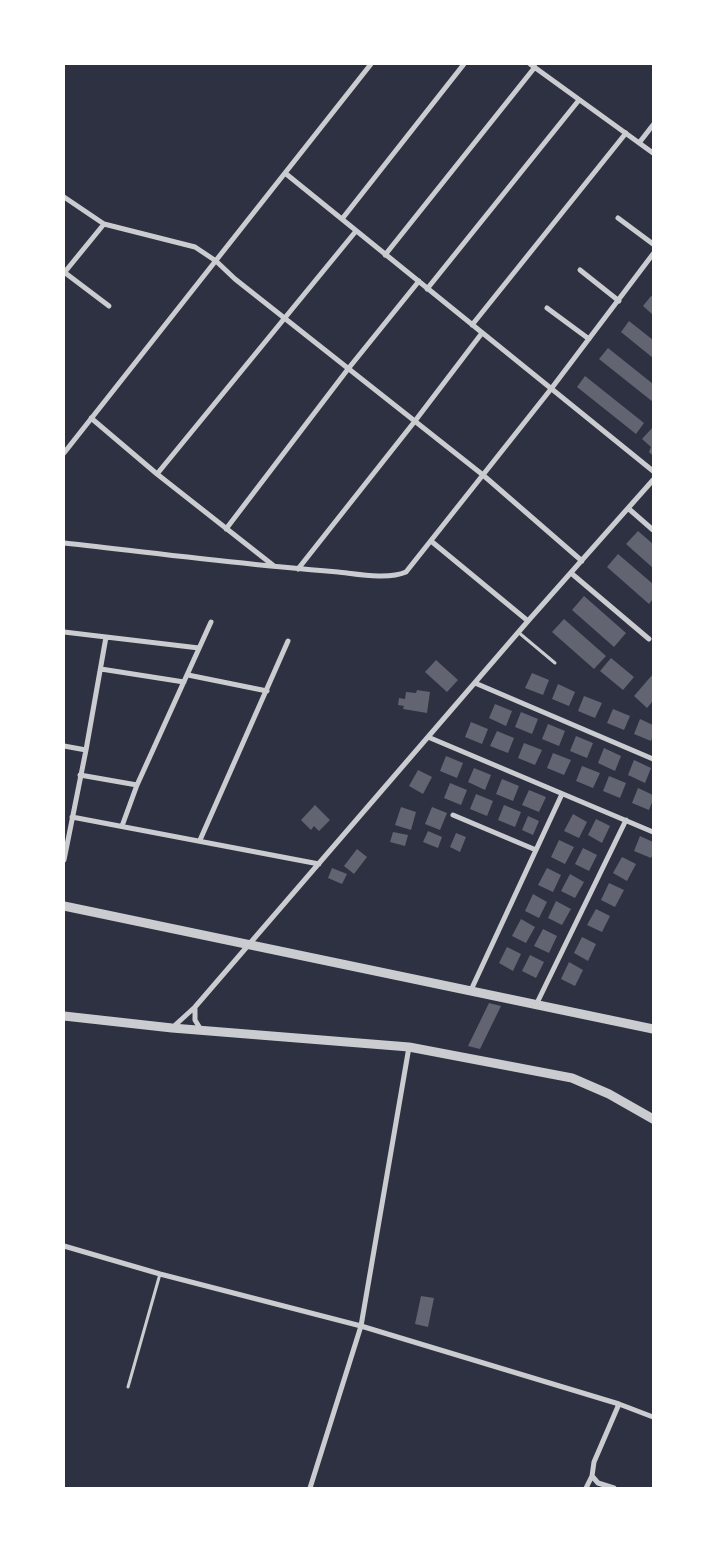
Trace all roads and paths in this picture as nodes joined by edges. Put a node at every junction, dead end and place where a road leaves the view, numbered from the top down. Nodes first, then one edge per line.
1 (371, 64) edge
2 (464, 64) edge
3 (532, 65) edge
4 (579, 100) junction
5 (653, 125) edge
6 (626, 133) junction
7 (639, 142) junction
8 (653, 153) edge
9 (285, 173) junction
10 (64, 197) edge
11 (618, 218) dead end
12 (342, 220) junction
13 (104, 224) junction
14 (356, 231) junction
15 (653, 244) edge
16 (653, 254) edge
17 (385, 255) junction
18 (216, 261) junction
19 (580, 270) dead end
20 (64, 272) edge
21 (419, 282) junction
22 (427, 289) junction
23 (619, 301) junction
24 (109, 306) dead end
25 (547, 308) dead end
26 (285, 319) junction
27 (472, 325) junction
28 (482, 333) junction
29 (589, 340) junction
30 (348, 369) junction
31 (551, 389) junction
32 (90, 418) junction
33 (415, 421) junction
34 (64, 453) edge
35 (653, 472) edge
36 (157, 474) junction
37 (483, 475) junction
38 (653, 480) edge
39 (629, 509) junction
40 (226, 529) junction
41 (653, 530) edge
42 (431, 541) junction
43 (64, 542) edge
44 (582, 561) junction
45 (274, 567) junction
46 (298, 569) junction
47 (571, 573) junction
48 (528, 621) junction
49 (211, 622) dead end
50 (64, 632) edge
51 (518, 632) junction
52 (106, 637) junction
53 (650, 639) dead end
54 (288, 641) dead end
55 (199, 648) junction
56 (555, 663) dead end
57 (101, 669) junction
58 (188, 675) junction
59 (184, 682) junction
60 (475, 683) junction
61 (267, 691) junction
62 (428, 737) junction
63 (64, 746) edge
64 (86, 750) junction
65 (653, 759) edge
66 (80, 776) junction
67 (137, 785) junction
68 (562, 794) junction
69 (453, 815) dead end
70 (72, 817) junction
71 (626, 820) junction
72 (122, 826) junction
73 (653, 832) edge
74 (200, 840) junction
75 (536, 850) junction
76 (64, 860) edge
77 (319, 864) junction
78 (64, 906) edge
79 (247, 945) junction
80 (471, 990) junction
81 (536, 1005) junction
82 (195, 1007) junction
83 (64, 1016) edge
84 (172, 1028) junction
85 (653, 1029) edge
86 (201, 1030) junction
87 (410, 1047) junction
88 (653, 1119) edge
89 (64, 1246) edge
90 (160, 1274) junction
91 (361, 1326) junction
92 (128, 1387) dead end
93 (619, 1404) junction
94 (653, 1417) edge
95 (592, 1476) junction
96 (310, 1488) edge
97 (586, 1488) edge
98 (614, 1488) edge

1 - 9 street
2 - 12 street
3 - 4 street
3 - 17 street
4 - 6 street
4 - 22 street
5 - 7 street
6 - 7 street
6 - 27 street
7 - 8 street
9 - 12 street
9 - 18 street
10 - 13 street
11 - 15 street
12 - 14 street
13 - 18 street
13 - 20 street
14 - 17 street
14 - 26 street
16 - 23 street
17 - 21 street
18 - 26 street
18 - 32 street
19 - 23 street
20 - 24 street
21 - 22 street
21 - 30 street
22 - 27 street
23 - 29 street
25 - 29 street
26 - 30 street
26 - 36 street
27 - 28 street
28 - 31 street
28 - 33 street
29 - 31 street
30 - 33 street
30 - 40 street
31 - 35 street
31 - 37 street
32 - 34 street
32 - 36 street
33 - 37 street
33 - 46 street
36 - 40 street
37 - 42 street
37 - 44 street
38 - 39 street
39 - 41 street
39 - 44 street
40 - 45 street
42 - 46 street
42 - 48 street
43 - 45 street
44 - 47 street
45 - 46 street
47 - 48 street
47 - 53 street
48 - 51 street
49 - 55 street
50 - 52 street
51 - 56 lane
51 - 60 street
52 - 55 street
52 - 57 street
54 - 61 street
55 - 58 street
57 - 59 street
57 - 64 street
58 - 59 street
58 - 61 street
59 - 67 street
60 - 62 street
60 - 65 street
61 - 74 street
62 - 68 street
62 - 77 street
63 - 64 street
64 - 66 street
66 - 67 street
66 - 70 street
67 - 72 street
68 - 71 street
68 - 75 street
69 - 75 street
70 - 72 street
70 - 76 street
71 - 73 street
71 - 81 street
72 - 74 street
74 - 77 street
75 - 80 street
77 - 79 street
78 - 79 street
79 - 80 street
79 - 82 street
80 - 81 street
81 - 85 street
82 - 84 street
82 - 86 street
83 - 84 street
84 - 86 street
86 - 87 street
87 - 88 street
87 - 91 street
89 - 90 street
90 - 91 street
90 - 92 lane
91 - 93 street
91 - 96 street
93 - 94 street
93 - 95 street
95 - 97 street
95 - 98 street

